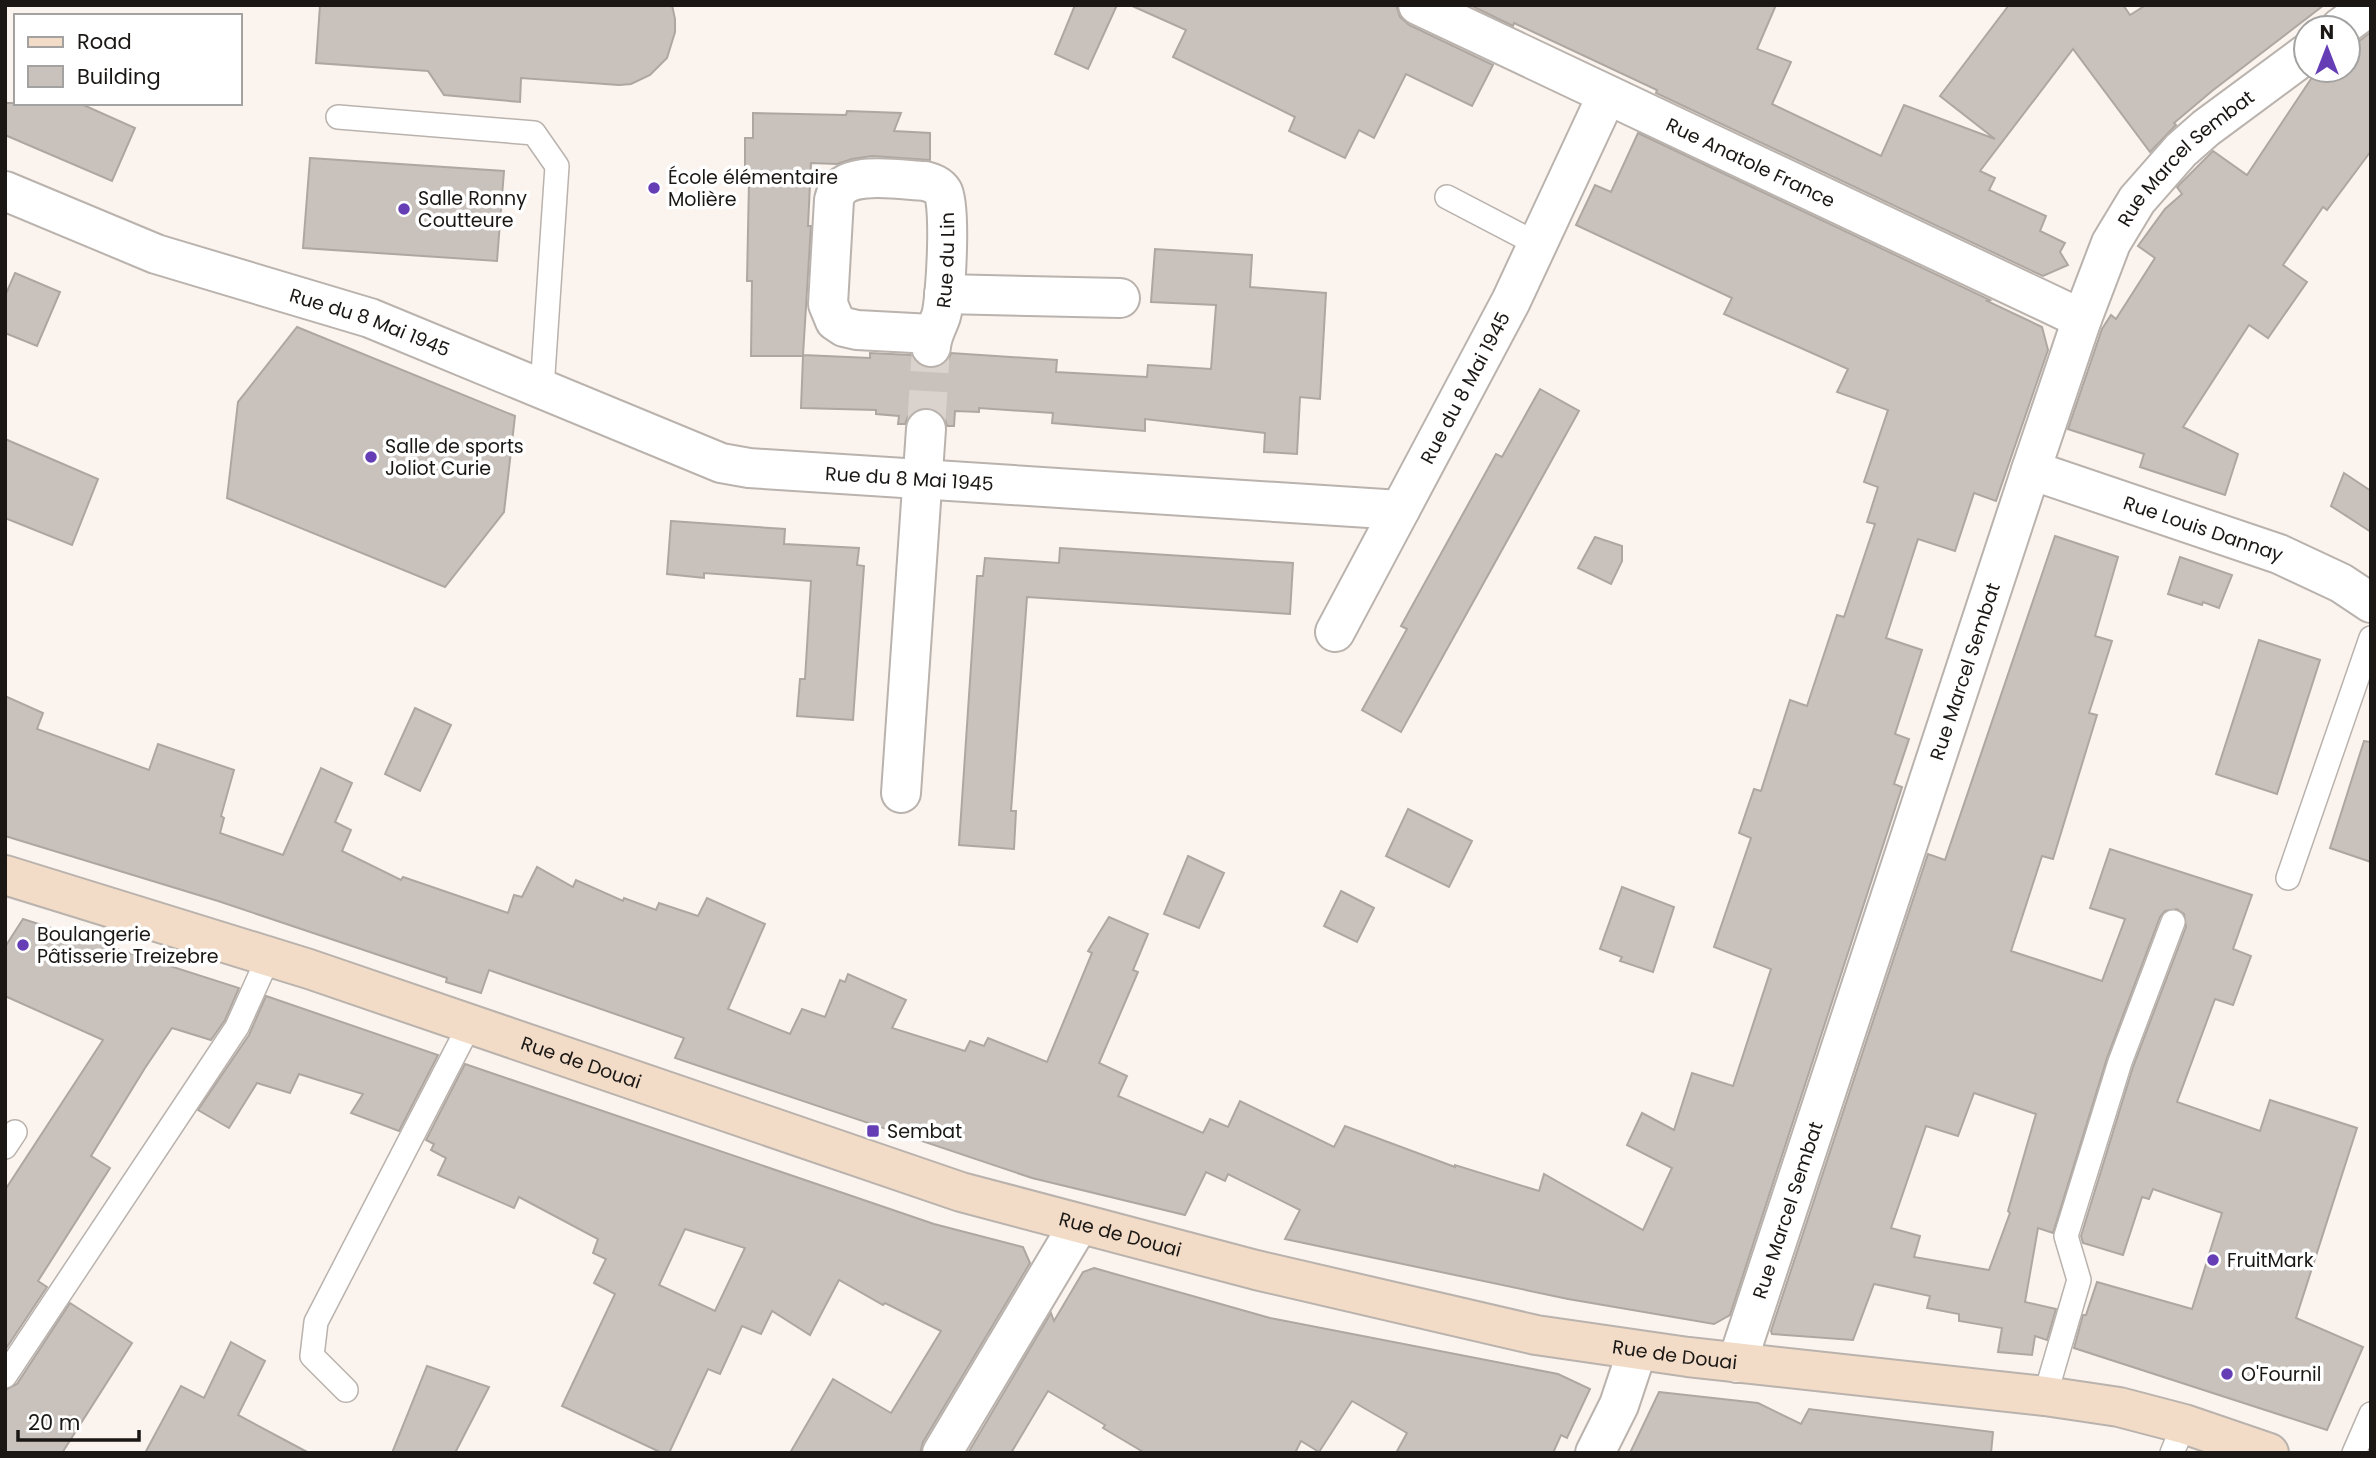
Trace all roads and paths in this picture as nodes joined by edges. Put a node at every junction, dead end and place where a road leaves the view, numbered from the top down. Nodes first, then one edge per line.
1 (1418, 5) edge
2 (2292, 64) edge
3 (1607, 95) junction
4 (338, 117) dead end
5 (5, 191) edge
6 (1447, 197) dead end
7 (1537, 244) junction
8 (944, 294) junction
9 (1120, 298) dead end
10 (2082, 319) junction
11 (542, 390) junction
12 (926, 429) tunnel mouth
13 (2031, 470) junction
14 (924, 480) junction
15 (1400, 510) junction
16 (2371, 603) edge
17 (1335, 632) dead end
18 (2371, 638) edge
19 (901, 793) dead end
20 (5, 875) edge
21 (2288, 878) dead end
22 (2173, 922) dead end
23 (269, 956) junction
24 (470, 1024) junction
25 (1079, 1224) junction
26 (1637, 1350) junction
27 (1737, 1363) junction
28 (5, 1376) edge
29 (346, 1390) dead end
30 (2045, 1396) junction
31 (2371, 1414) edge
32 (2178, 1438) edge
33 (942, 1453) edge
34 (1595, 1453) edge
35 (2269, 1453) edge
36 (2354, 1453) edge

1 - 3 street, Rue Anatole France
2 - 10 street, Rue Marcel Sembat
3 - 7 street, Rue du 8 Mai 1945
3 - 10 street, Rue Anatole France
4 - 11 lane
5 - 11 street, Rue du 8 Mai 1945
6 - 7 lane
7 - 15 street, Rue du 8 Mai 1945
8 - 8 street, Rue du Lin
8 - 9 street
10 - 13 street, Rue Marcel Sembat
11 - 14 street, Rue du 8 Mai 1945
12 - 14 street
13 - 16 street, Rue Louis Dannay
13 - 27 street, Rue Marcel Sembat
14 - 15 street, Rue du 8 Mai 1945
14 - 19 street
15 - 17 street
18 - 21 lane
20 - 23 street, Rue de Douai
22 - 30 lane
23 - 24 street, Rue de Douai
23 - 28 lane
24 - 25 street, Rue de Douai
24 - 29 lane
25 - 26 street, Rue de Douai
25 - 33 street
26 - 27 street, Rue de Douai
26 - 34 street
27 - 30 street, Rue de Douai
30 - 32 street, Rue de Douai
31 - 36 lane
32 - 35 street, Rue de Douai

